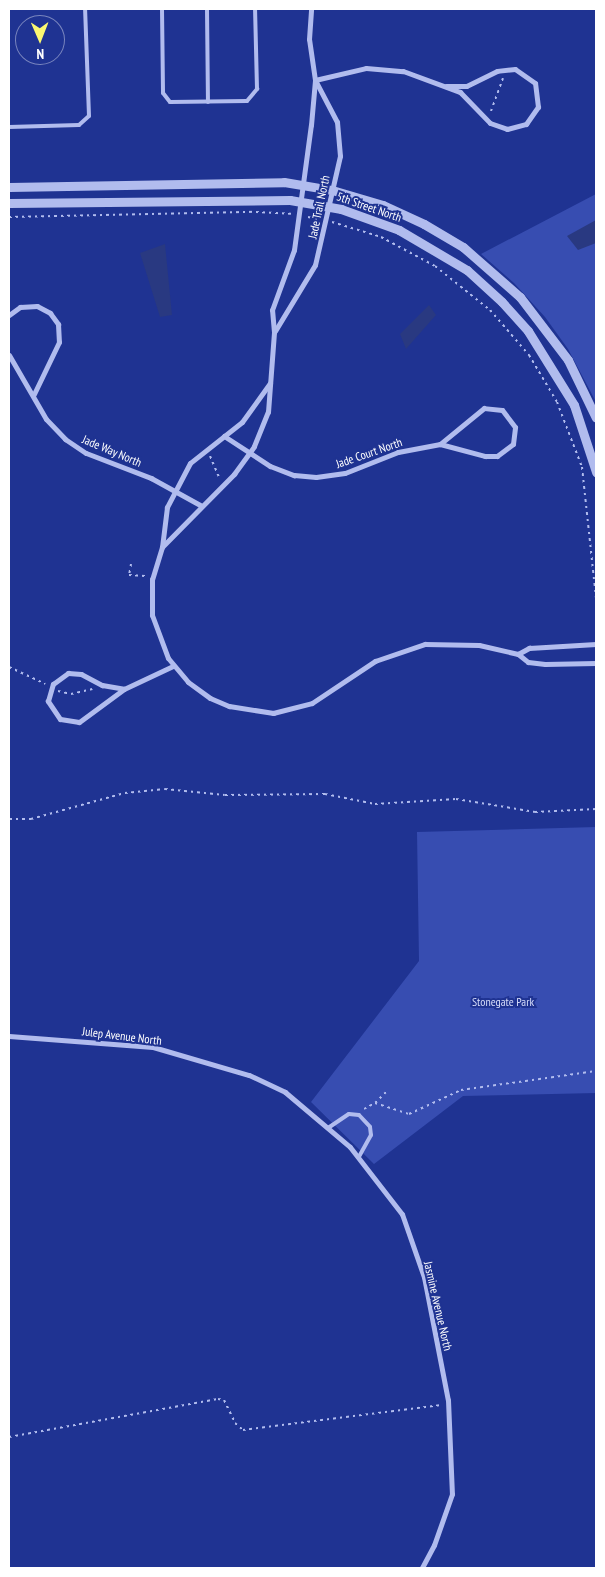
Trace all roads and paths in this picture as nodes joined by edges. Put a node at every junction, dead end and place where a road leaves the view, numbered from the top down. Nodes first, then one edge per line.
1 (86, 9) edge
2 (162, 9) edge
3 (207, 9) edge
4 (255, 9) edge
5 (311, 9) edge
6 (502, 76) dead end
7 (315, 80) junction
8 (446, 86) junction
9 (208, 102) junction
10 (489, 113) dead end
11 (9, 127) edge
12 (304, 184) junction
13 (9, 187) edge
14 (332, 190) junction
15 (301, 201) junction
16 (9, 203) edge
17 (328, 206) junction
18 (299, 216) junction
19 (9, 217) edge
20 (326, 220) junction
21 (9, 314) edge
22 (274, 332) junction
23 (9, 355) edge
24 (270, 383) junction
25 (34, 394) junction
26 (596, 418) edge
27 (224, 436) junction
28 (440, 444) junction
29 (209, 454) dead end
30 (249, 454) junction
31 (596, 472) edge
32 (220, 480) dead end
33 (174, 490) junction
34 (202, 506) junction
35 (162, 547) junction
36 (131, 564) dead end
37 (145, 576) dead end
38 (596, 599) edge
39 (596, 644) edge
40 (518, 654) junction
41 (596, 663) edge
42 (173, 666) junction
43 (9, 667) edge
44 (45, 684) dead end
45 (94, 688) dead end
46 (124, 689) junction
47 (57, 690) dead end
48 (596, 809) edge
49 (9, 819) edge
50 (9, 1036) edge
51 (596, 1071) edge
52 (285, 1092) joint
53 (386, 1092) dead end
54 (375, 1103) junction
55 (359, 1114) junction
56 (328, 1128) junction
57 (358, 1158) junction
58 (448, 1404) junction
59 (9, 1437) edge
60 (422, 1568) edge

1 - 11 lane
2 - 9 lane
3 - 9 lane
4 - 9 lane
5 - 7 street, Jade Trail North
6 - 10 path
7 - 8 street
7 - 12 street, Jade Trail North
7 - 14 street, Jade Trail North
8 - 8 street
12 - 13 street, 5th Street North
12 - 14 street, 5th Street North
12 - 15 street, Jade Trail North
14 - 17 street, Jade Trail North
14 - 26 street, 5th Street North
15 - 16 street, 5th Street North
15 - 17 street, 5th Street North
15 - 18 street, Jade Trail North
17 - 20 street, Jade Trail North
17 - 31 street, 5th Street North
18 - 19 path
18 - 20 path
18 - 22 street, Jade Trail North
20 - 22 street, Jade Trail North
20 - 38 path
21 - 25 street
22 - 24 street, Jade Trail North
23 - 25 street, Jade Way North
24 - 27 street, Jade Trail North
24 - 30 street, Jade Trail North
25 - 33 street, Jade Way North
27 - 30 street, Jade Court North
27 - 33 street, Jade Trail North
28 - 28 street, Jade Court North
28 - 30 street, Jade Court North
29 - 32 path
30 - 34 street, Jade Trail North
33 - 34 street, Jade Way North
33 - 35 street, Jade Trail North
34 - 35 street, Jade Trail North
35 - 42 street, Jade Trail North
36 - 37 path
39 - 40 street
40 - 41 street, Jade Trail North
40 - 42 street, Jade Trail North
42 - 46 street
43 - 44 path
45 - 47 path
46 - 46 street
48 - 49 path
50 - 52 street, Julep Avenue North
51 - 54 path
52 - 56 street, Jasmine Avenue North
53 - 54 path
54 - 55 path
55 - 56 lane
55 - 57 lane
56 - 57 street, Jasmine Avenue North
57 - 58 street, Jasmine Avenue North
58 - 59 path
58 - 60 street, Jasmine Avenue North

